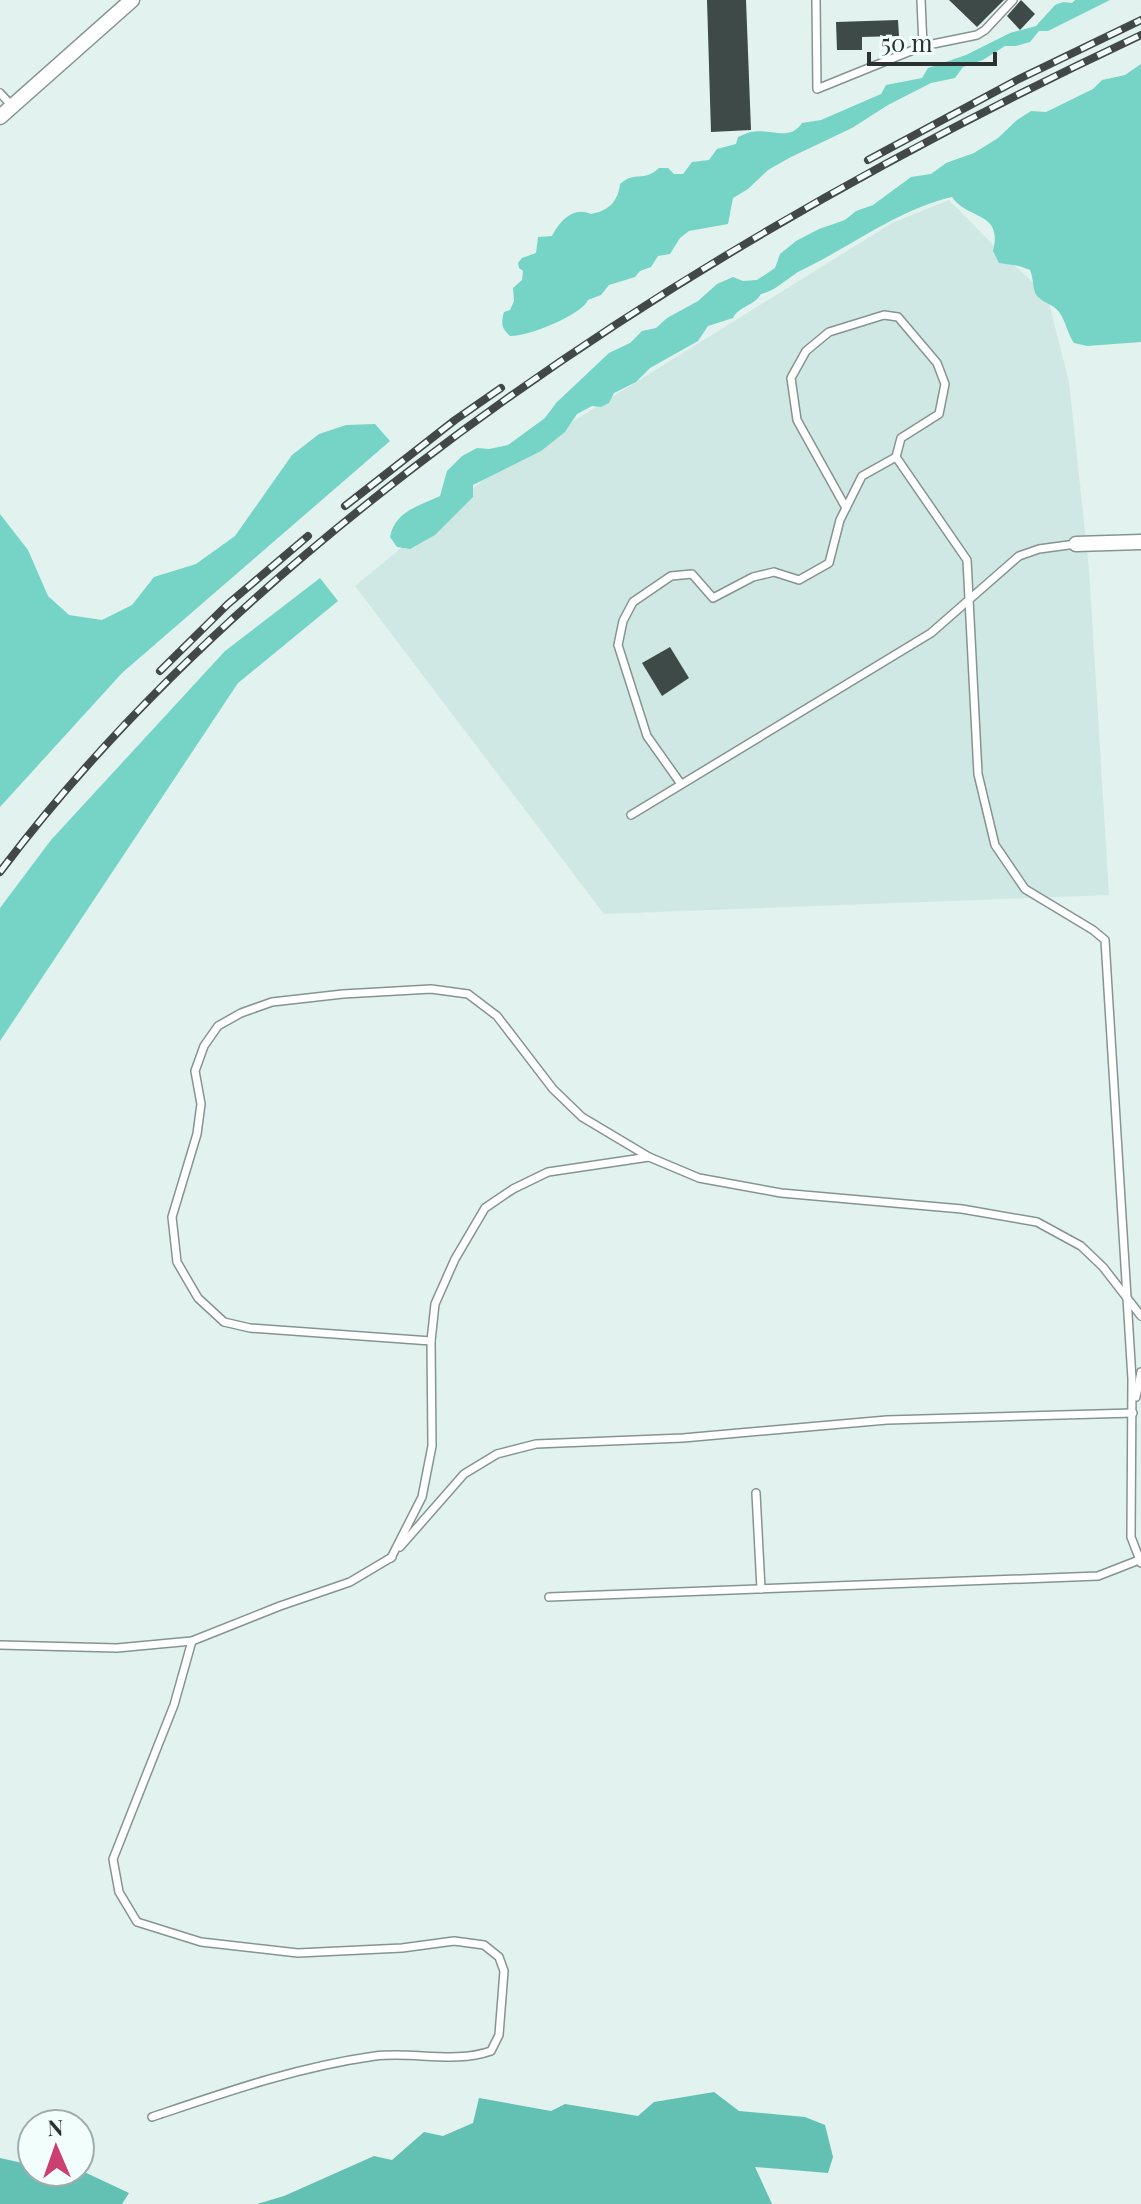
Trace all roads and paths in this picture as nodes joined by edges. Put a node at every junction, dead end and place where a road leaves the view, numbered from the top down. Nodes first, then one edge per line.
1 (132, 0) edge
2 (816, 0) edge
3 (921, 0) edge
4 (1013, 0) edge
5 (923, 46) junction
6 (0, 93) edge
7 (12, 106) junction
8 (0, 117) edge
9 (896, 457) junction
10 (846, 508) junction
11 (1141, 542) edge
12 (1076, 544) joint
13 (971, 598) junction
14 (681, 784) junction
15 (631, 815) dead end
16 (649, 1157) junction
17 (1128, 1299) junction
18 (1141, 1316) edge
19 (431, 1341) junction
20 (1141, 1372) edge
21 (1133, 1415) junction
22 (756, 1493) dead end
23 (391, 1558) junction
24 (1140, 1562) edge
25 (761, 1589) junction
26 (549, 1597) dead end
27 (192, 1641) junction
28 (0, 1645) edge
29 (152, 2117) dead end

1 - 7 street
2 - 5 lane
3 - 5 lane
4 - 5 lane
6 - 7 lane
7 - 8 street
9 - 10 lane
9 - 10 lane
9 - 13 lane
10 - 14 lane
11 - 12 street
12 - 13 lane
13 - 14 lane
13 - 17 lane
14 - 15 lane
16 - 17 lane
16 - 19 lane
16 - 19 lane
17 - 18 lane
17 - 21 lane
19 - 23 lane
20 - 21 lane
21 - 23 lane
21 - 24 lane
22 - 25 lane
23 - 27 lane
24 - 25 lane
25 - 26 lane
27 - 28 lane
27 - 29 lane

